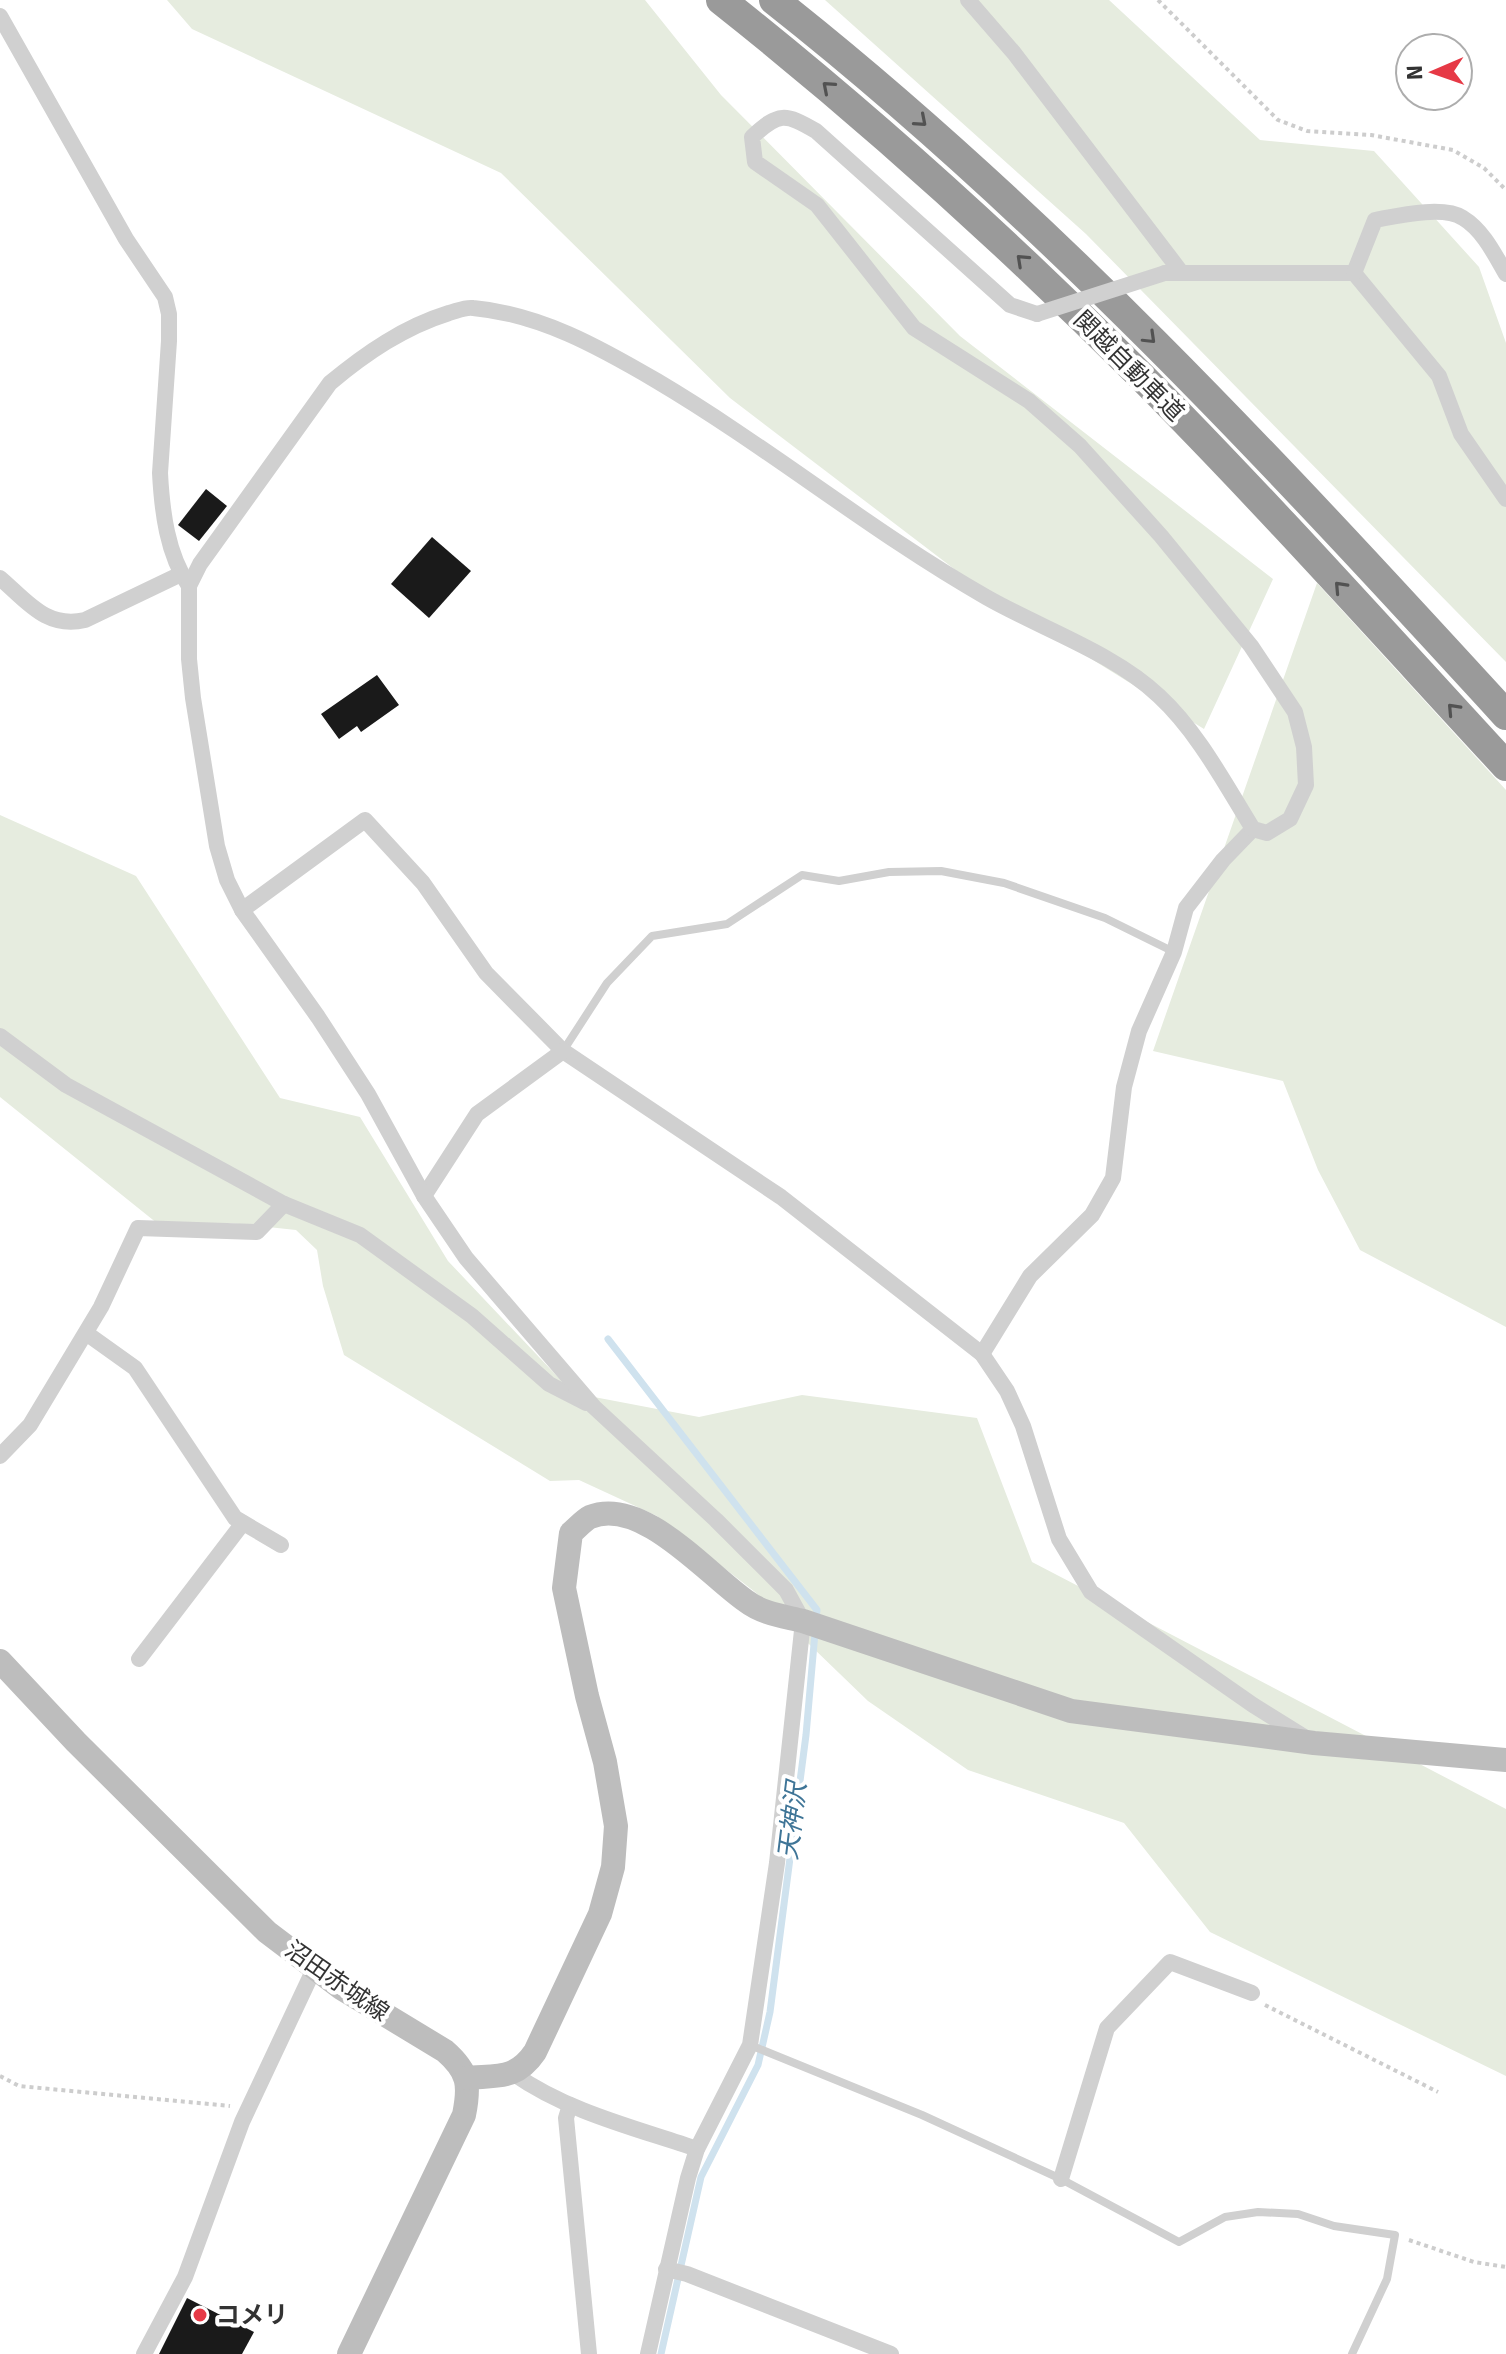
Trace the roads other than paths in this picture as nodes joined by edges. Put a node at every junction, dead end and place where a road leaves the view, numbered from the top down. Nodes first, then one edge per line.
1 (721, 0) edge
2 (774, 0) edge
3 (968, 0) edge
4 (0, 16) edge
5 (1173, 272) junction
6 (1354, 273) junction
7 (1506, 274) edge
8 (1506, 499) edge
9 (0, 578) edge
10 (185, 580) junction
11 (1506, 715) edge
12 (1506, 766) edge
13 (1253, 829) junction
14 (242, 910) junction
15 (1174, 952) junction
16 (0, 1036) edge
17 (563, 1051) junction
18 (424, 1196) junction
19 (284, 1204) junction
20 (86, 1333) junction
21 (982, 1354) junction
22 (594, 1407) junction
23 (0, 1456) edge
24 (243, 1523) junction
25 (281, 1545) dead end
26 (803, 1621) junction
27 (139, 1659) dead end
28 (0, 1661) edge
29 (1314, 1743) junction
30 (1506, 1760) edge
31 (314, 1969) junction
32 (1256, 1998) road end
33 (750, 2045) junction
34 (514, 2074) junction
35 (466, 2078) junction
36 (570, 2105) junction
37 (697, 2149) junction
38 (1061, 2179) junction
39 (675, 2271) junction
40 (144, 2354) edge
41 (349, 2354) edge
42 (589, 2354) edge
43 (648, 2354) edge
44 (891, 2354) edge
45 (1352, 2354) edge

12 -> 1 highway, 関越自動車道
2 -> 11 highway, 関越自動車道
3 - 5 street
4 - 10 street
5 - 6 street
5 - 13 street, bridge
6 - 7 street
6 - 8 street
9 - 10 street
10 - 13 street
10 - 14 street
13 - 15 street
14 - 17 street
14 - 18 street
15 - 17 lane
15 - 21 street
16 - 19 street
17 - 18 street
17 - 21 street
18 - 22 street
19 - 20 street
19 - 22 street
20 - 23 street
20 - 24 street
21 - 29 street
22 - 26 street
24 - 25 street
24 - 27 street
26 - 29 street
26 - 33 street
26 - 34 street
28 - 31 street, 沼田赤城線
29 - 30 street
31 - 35 street, 沼田赤城線
31 - 40 street
32 - 38 street
33 - 37 street
33 - 38 lane
34 - 35 street
34 - 36 street
35 - 41 street
36 - 37 street
36 - 42 street
37 - 39 street
38 - 45 lane
39 - 43 street
39 - 44 street

